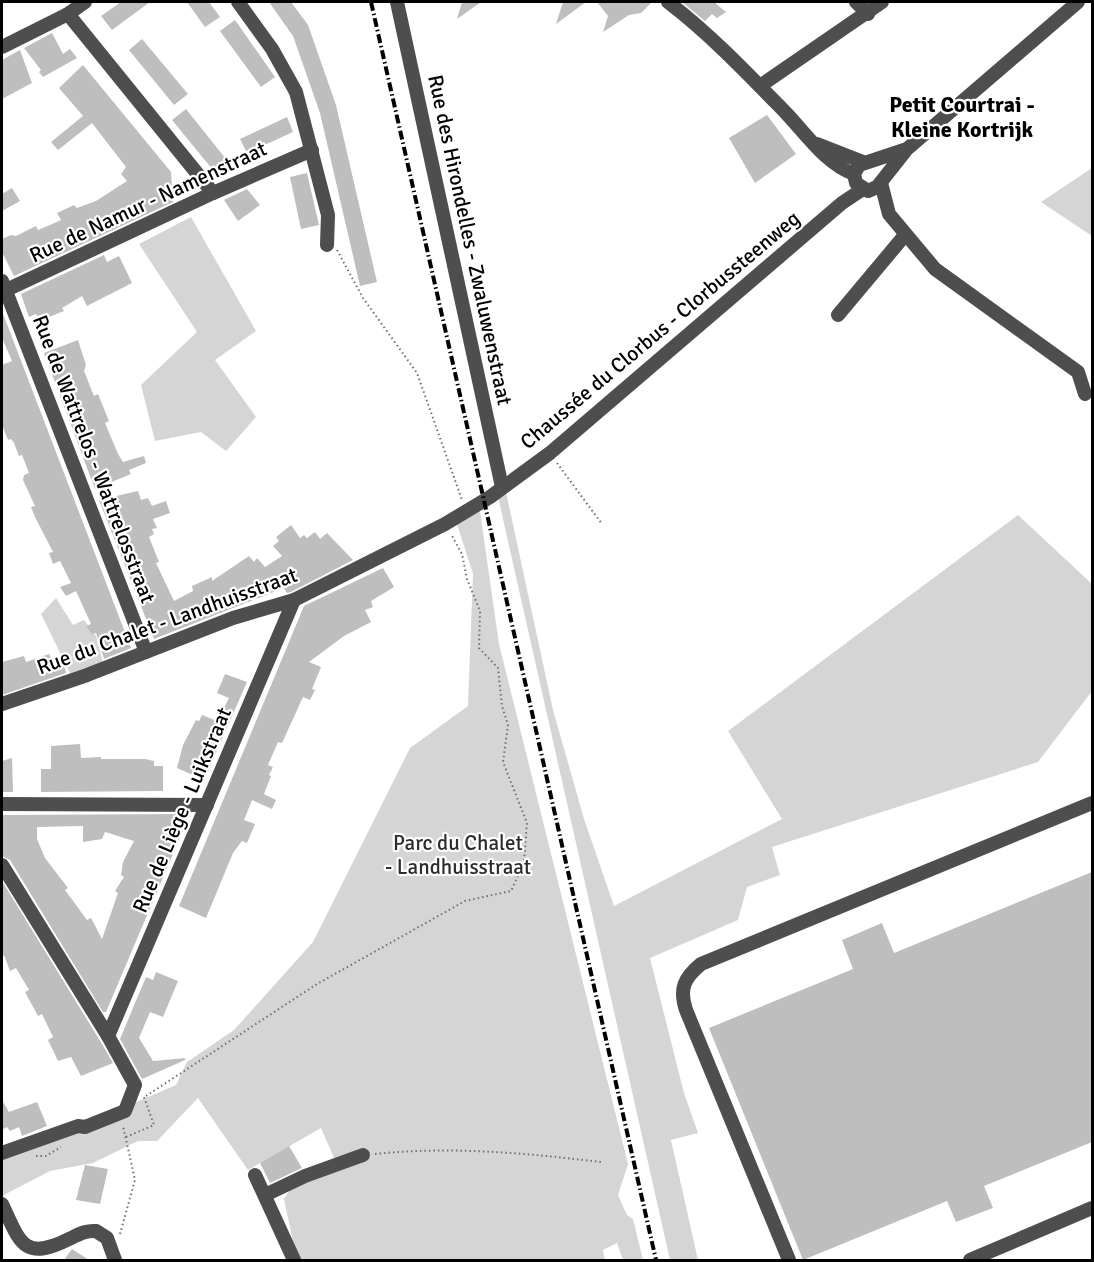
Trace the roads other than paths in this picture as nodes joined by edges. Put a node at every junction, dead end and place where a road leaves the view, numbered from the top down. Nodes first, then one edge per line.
1 (85, 2) edge
2 (238, 2) edge
3 (397, 2) edge
4 (668, 2) edge
5 (856, 2) edge
6 (882, 2) edge
7 (1078, 2) edge
8 (68, 14) junction
9 (868, 14) junction
10 (2, 47) edge
11 (760, 86) junction
12 (815, 143) junction
13 (907, 149) junction
14 (312, 150) junction
15 (867, 162) junction
16 (882, 181) junction
17 (860, 184) junction
18 (213, 193) junction
19 (884, 204) junction
20 (904, 235) junction
21 (327, 245) road end
22 (3, 288) edge
23 (838, 315) dead end
24 (1085, 394) dead end
25 (502, 487) junction
26 (294, 600) junction
27 (146, 652) junction
28 (2, 704) edge
29 (1092, 803) edge
30 (2, 804) edge
31 (207, 805) junction
32 (2, 865) edge
33 (108, 1036) junction
34 (2, 1153) edge
35 (363, 1155) road end
36 (255, 1175) dead end
37 (266, 1195) junction
38 (2, 1204) edge
39 (1092, 1208) edge
40 (113, 1254) edge
41 (294, 1260) edge
42 (789, 1260) edge
43 (970, 1260) edge

1 - 8 street
2 - 14 street
3 - 25 street, Rue des Hirondelles - Zwaluwenstraat
4 - 11 street
5 - 9 street
6 - 9 street
7 - 13 street, Chaussée du Clorbus - Clorbussteenweg
8 - 10 street
8 - 18 street
9 - 11 street
11 - 12 street
12 - 15 street
12 - 17 street
13 - 15 street, Chaussée du Clorbus - Clorbussteenweg
13 - 16 street, Chaussée du Clorbus - Clorbussteenweg
14 - 18 street, Rue de Namur - Namenstraat
14 - 21 street
15 - 16 street
15 - 17 street, Chaussée du Clorbus - Clorbussteenweg
16 - 17 street, Chaussée du Clorbus - Clorbussteenweg
16 - 19 street
17 - 19 street
17 - 25 street, Chaussée du Clorbus - Clorbussteenweg
18 - 22 street, Rue de Namur - Namenstraat
19 - 20 street
20 - 23 street
20 - 24 street
22 - 27 street, Rue de Wattrelos - Wattrelosstraat
25 - 26 street, Rue du Chalet - Landhuisstraat
26 - 27 street, Rue du Chalet - Landhuisstraat
26 - 31 street, Rue de Liège - Luikstraat
27 - 28 street, Rue du Chalet - Landhuisstraat
29 - 42 street
30 - 31 street
31 - 33 street, Rue de Liège - Luikstraat
32 - 33 street
33 - 34 street
35 - 37 street
36 - 37 street
37 - 41 street
38 - 40 street
39 - 43 street

